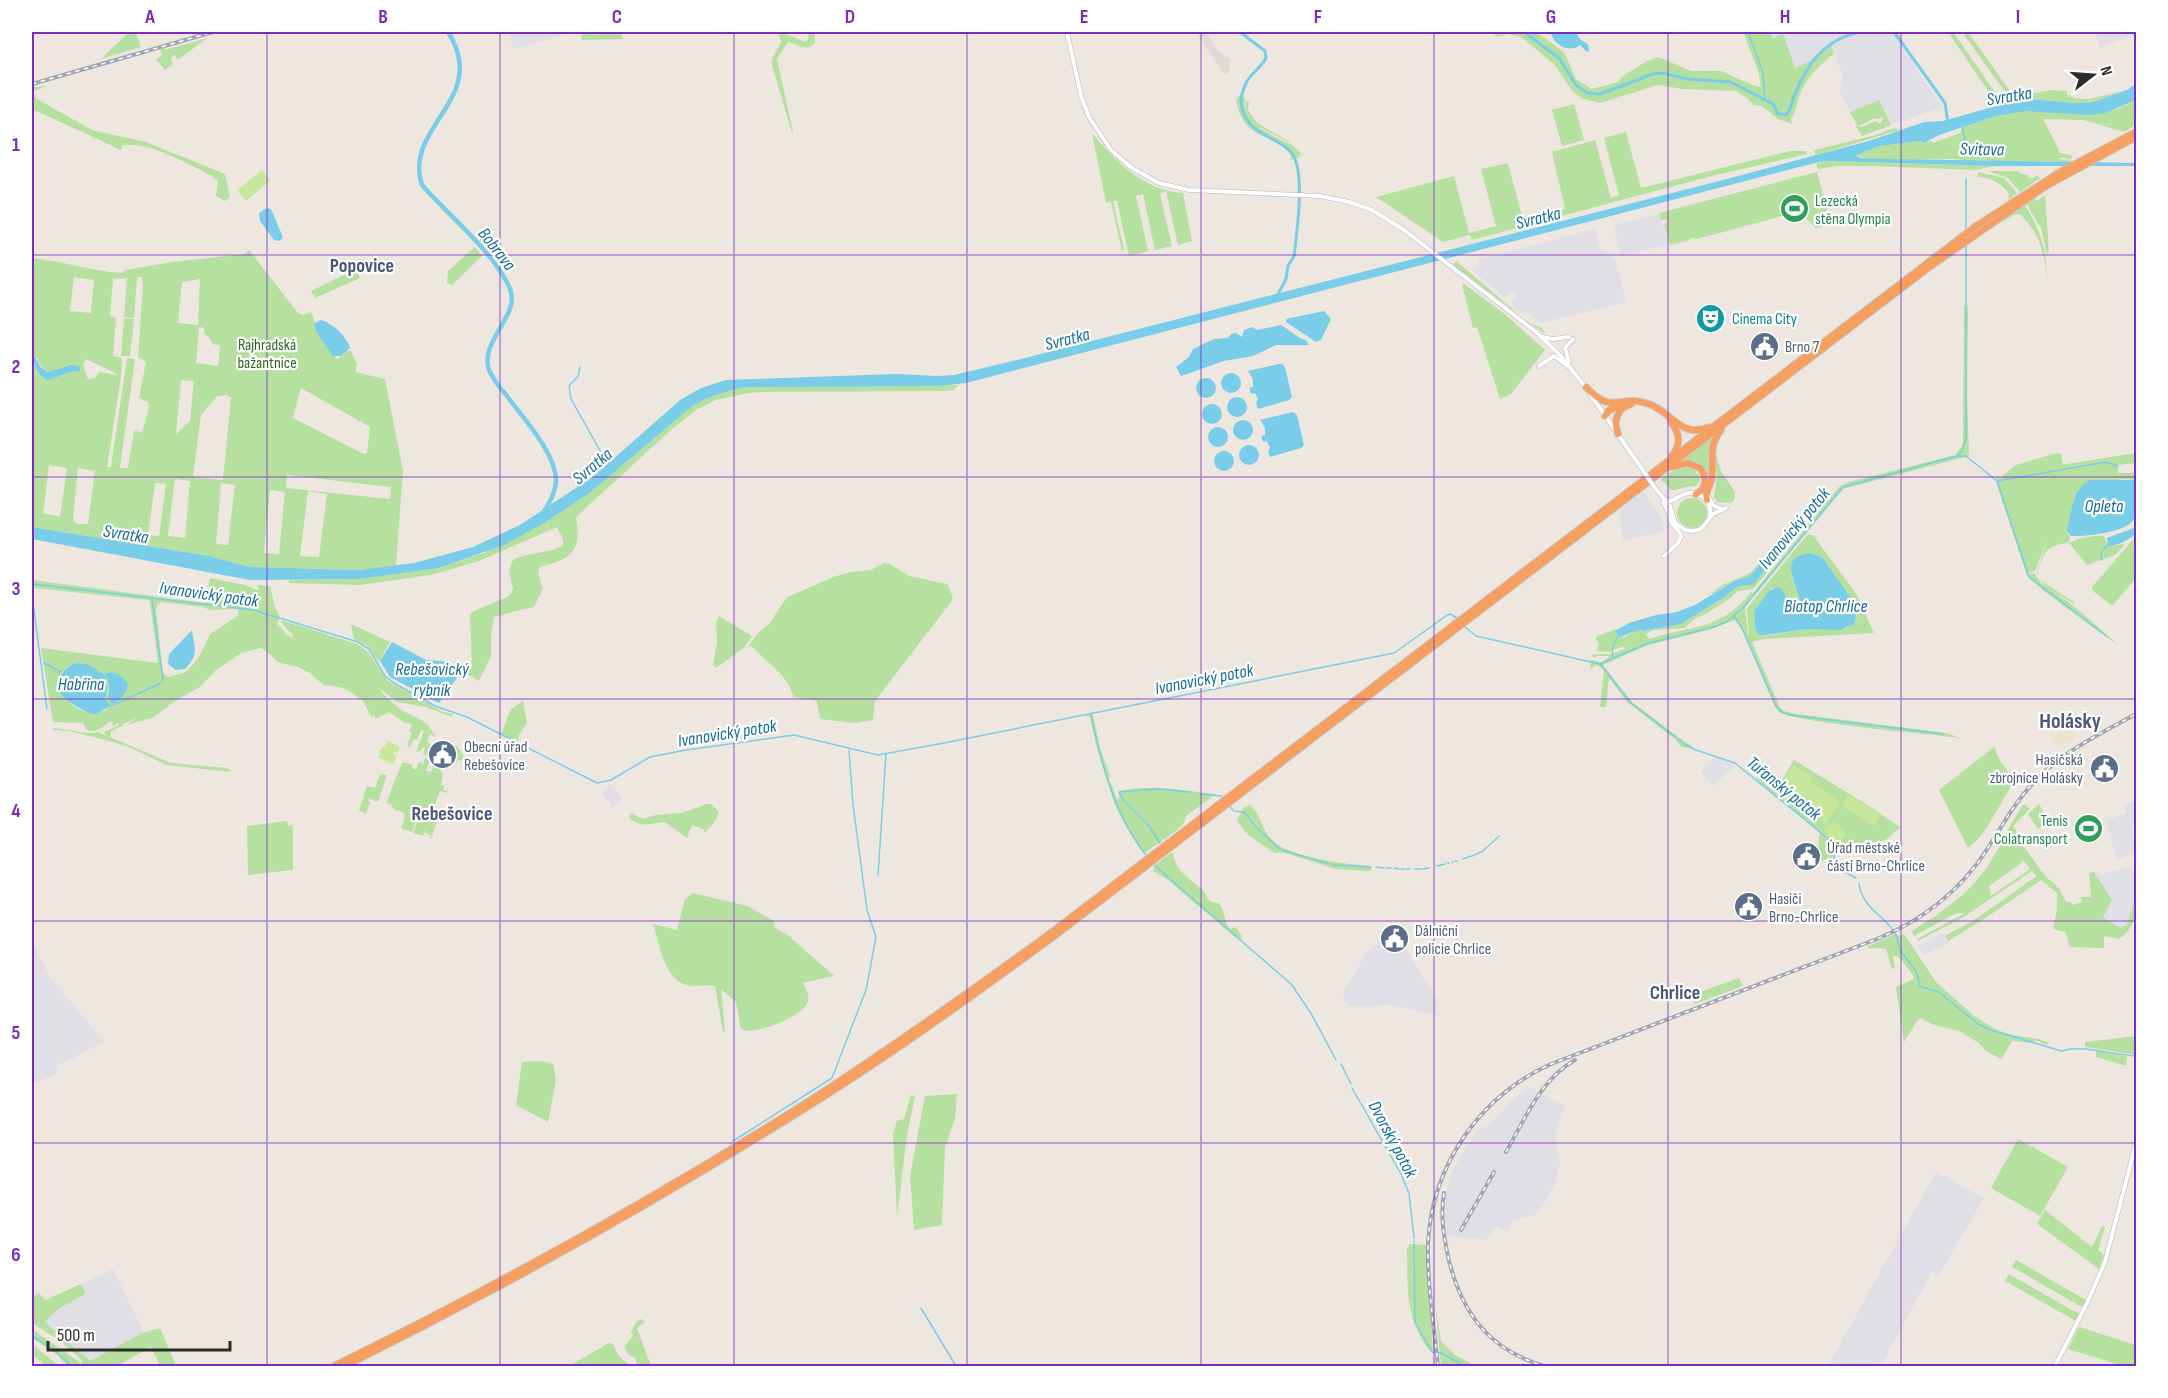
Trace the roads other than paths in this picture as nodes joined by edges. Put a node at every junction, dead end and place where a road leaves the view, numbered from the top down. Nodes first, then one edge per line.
1 (1067, 32) edge
2 (2136, 132) edge
3 (2136, 138) edge
4 (1541, 336) junction
5 (1539, 366) dead end
6 (1572, 368) junction
7 (1586, 387) junction
8 (1641, 401) junction
9 (1621, 408) junction
10 (1605, 416) junction
11 (1724, 421) junction
12 (1618, 434) junction
13 (1665, 464) junction
14 (1656, 476) junction
15 (1709, 486) junction
16 (1658, 493) junction
17 (1696, 494) junction
18 (1680, 496) junction
19 (1663, 499) junction
20 (1708, 503) junction
21 (1722, 509) junction
22 (1672, 514) junction
23 (1710, 518) junction
24 (1664, 556) dead end
25 (2136, 1143) edge
26 (334, 1366) edge
27 (345, 1366) edge
28 (2055, 1366) edge

1 - 4 main road
2 - 11 highway
3 - 11 highway
4 - 6 main road
4 - 6 main road
5 - 6 main road
6 - 7 main road
7 - 8 highway
7 - 10 main road
8 - 10 highway
8 - 11 highway
9 - 10 highway
9 - 12 highway
9 - 13 highway
10 - 12 main road
11 - 13 highway
11 - 14 highway
11 - 15 highway
12 - 16 main road, bridge
13 - 26 highway
14 - 17 highway
14 - 27 highway
15 - 20 highway
15 - 21 main road
16 - 19 main road
16 - 24 main road
17 - 18 main road
17 - 20 main road
18 - 19 main road
18 - 22 main road
19 - 22 main road
20 - 21 main road
20 - 23 main road
21 - 23 main road
22 - 23 main road
25 - 28 main road

